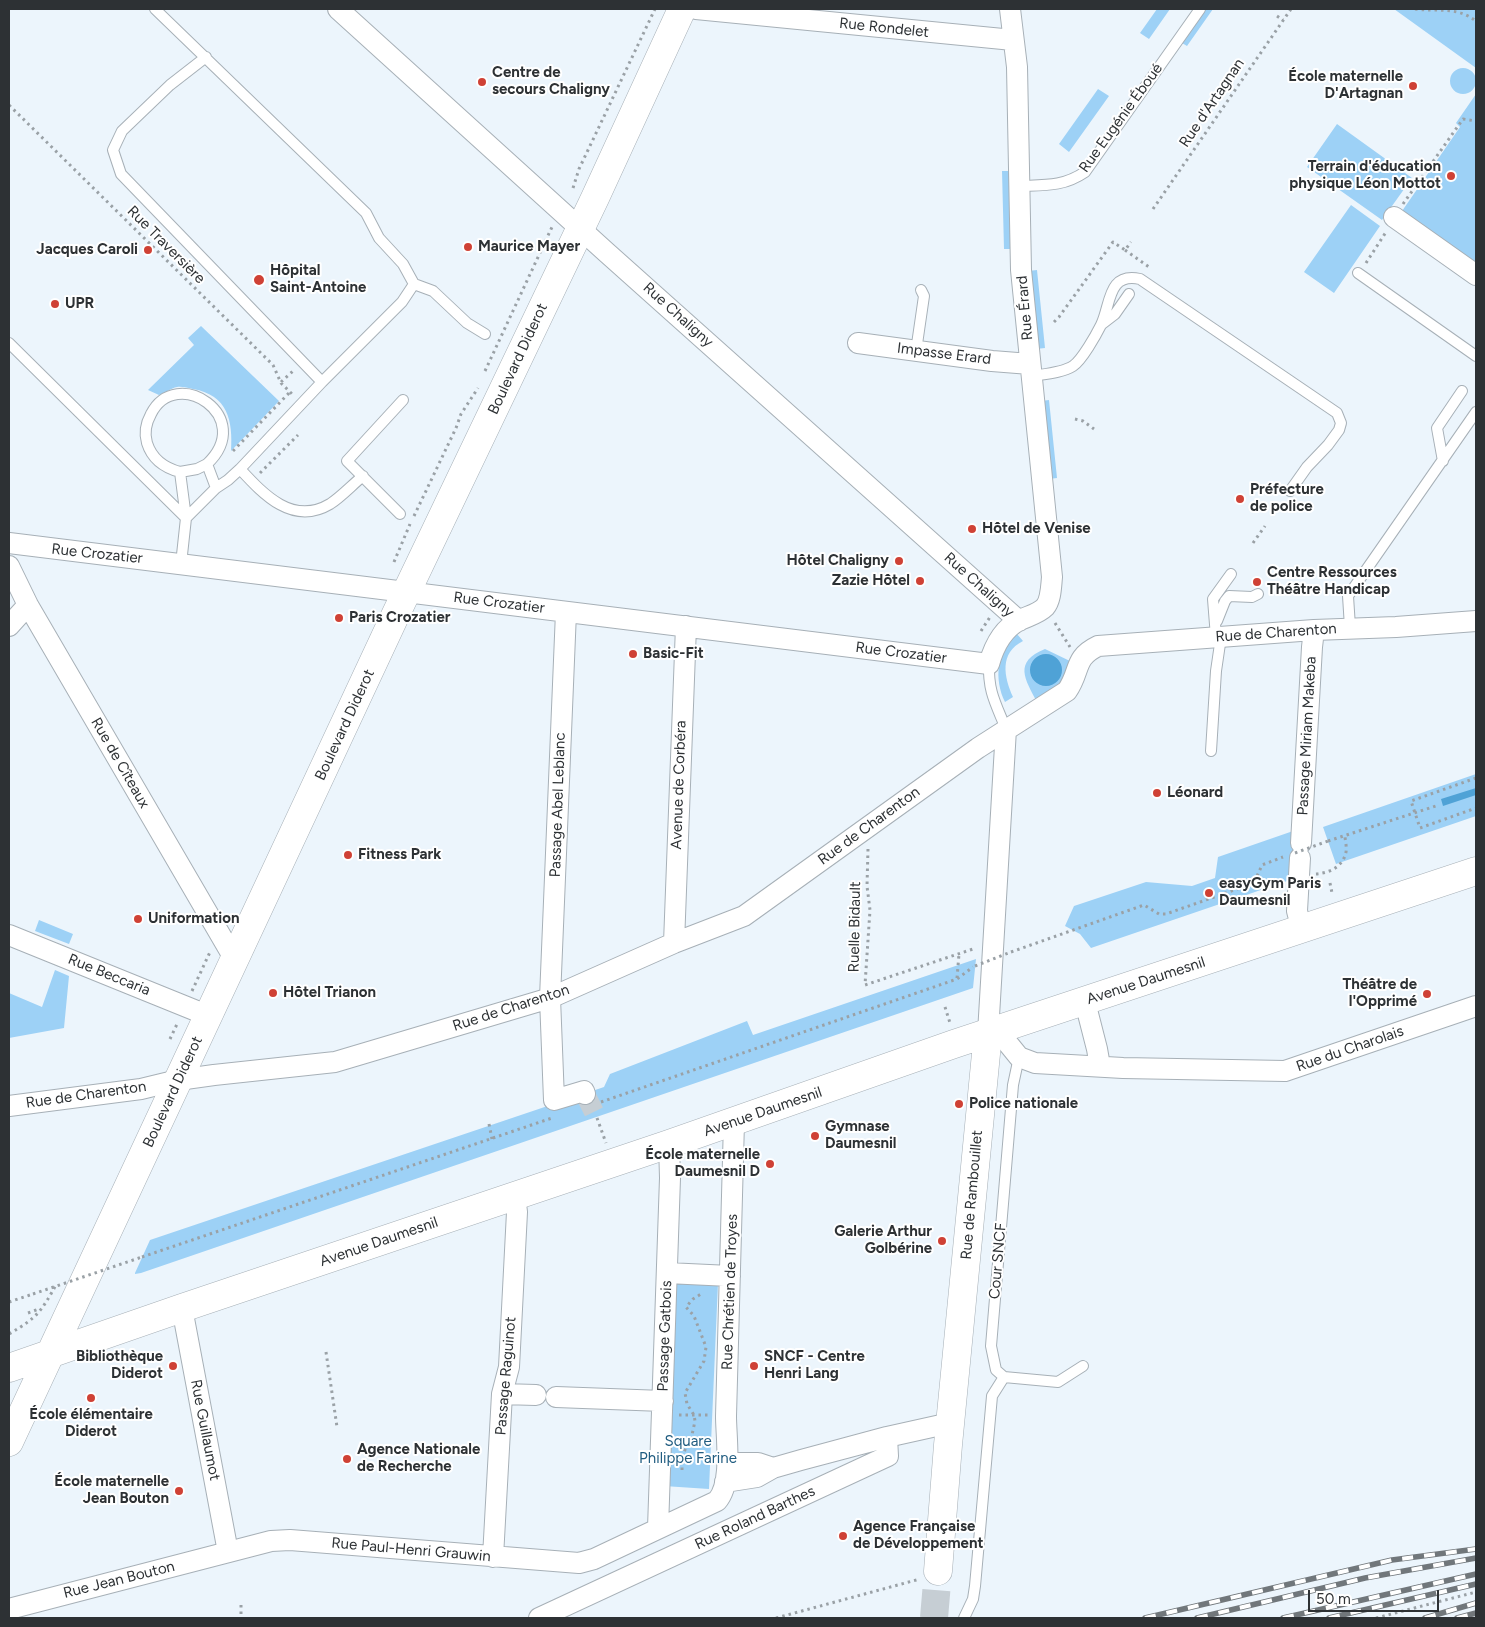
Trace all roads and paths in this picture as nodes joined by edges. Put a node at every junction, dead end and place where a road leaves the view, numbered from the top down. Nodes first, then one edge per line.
1 (155, 9) edge
2 (338, 9) edge
3 (655, 9) edge
4 (682, 9) edge
5 (696, 9) edge
6 (1010, 9) edge
7 (1200, 9) edge
8 (1290, 9) edge
9 (1415, 9) edge
10 (1277, 16) dead end
11 (1283, 20) junction
12 (1476, 22) edge
13 (1013, 40) junction
14 (206, 57) junction
15 (9, 105) edge
16 (1476, 121) edge
17 (1019, 186) junction
18 (572, 191) dead end
19 (1153, 209) dead end
20 (1394, 217) junction
21 (553, 225) dead end
22 (580, 228) junction
23 (1131, 242) dead end
24 (1358, 274) joint
25 (1476, 275) edge
26 (414, 284) junction
27 (921, 290) dead end
28 (1129, 294) dead end
29 (1054, 322) dead end
30 (1102, 324) junction
31 (485, 334) dead end
32 (9, 343) edge
33 (858, 343) dead end
34 (916, 351) junction
35 (1476, 356) edge
36 (1031, 370) junction
37 (484, 373) dead end
38 (322, 382) junction
39 (480, 382) dead end
40 (1462, 391) dead end
41 (403, 400) dead end
42 (302, 404) junction
43 (1476, 412) edge
44 (1075, 419) dead end
45 (1094, 429) dead end
46 (298, 435) dead end
47 (1443, 461) junction
48 (207, 464) junction
49 (240, 470) junction
50 (180, 472) junction
51 (363, 476) junction
52 (250, 480) junction
53 (216, 488) junction
54 (1290, 491) dead end
55 (400, 514) dead end
56 (186, 518) junction
57 (1265, 526) dead end
58 (1250, 537) dead end
59 (9, 543) edge
60 (181, 564) junction
61 (394, 564) dead end
62 (9, 566) edge
63 (1231, 574) dead end
64 (408, 592) junction
65 (1258, 594) dead end
66 (28, 605) junction
67 (1046, 606) junction
68 (566, 612) junction
69 (1019, 621) junction
70 (1476, 621) edge
71 (9, 626) edge
72 (686, 626) junction
73 (1350, 628) junction
74 (1314, 630) junction
75 (1217, 633) junction
76 (1080, 659) junction
77 (989, 664) junction
78 (1006, 729) junction
79 (1211, 751) dead end
80 (1476, 778) edge
81 (1439, 805) dead end
82 (1476, 808) edge
83 (1415, 813) junction
84 (869, 826) junction
85 (1345, 836) junction
86 (1302, 857) junction
87 (1475, 877) edge
88 (1330, 883) dead end
89 (1332, 892) dead end
90 (1302, 930) junction
91 (9, 935) edge
92 (674, 943) junction
93 (992, 943) junction
94 (959, 954) junction
95 (223, 955) junction
96 (190, 996) dead end
97 (550, 998) junction
98 (1085, 1002) junction
99 (1476, 1006) edge
100 (945, 1007) dead end
101 (209, 1016) junction
102 (950, 1023) dead end
103 (988, 1033) junction
104 (1019, 1057) junction
105 (1100, 1066) junction
106 (178, 1080) junction
107 (585, 1094) dead end
108 (9, 1106) edge
109 (597, 1118) tunnel mouth
110 (734, 1122) junction
111 (488, 1124) dead end
112 (492, 1139) dead end
113 (670, 1144) junction
114 (607, 1145) dead end
115 (515, 1196) junction
116 (142, 1257) dead end
117 (667, 1273) junction
118 (722, 1276) junction
119 (9, 1302) edge
120 (182, 1308) junction
121 (28, 1313) dead end
122 (9, 1334) edge
123 (326, 1352) dead end
124 (28, 1358) edge
125 (1083, 1366) dead end
126 (1004, 1377) junction
127 (502, 1394) junction
128 (536, 1396) dead end
129 (556, 1397) dead end
130 (663, 1408) junction
131 (694, 1415) junction
132 (712, 1415) dead end
133 (950, 1423) junction
134 (337, 1427) dead end
135 (887, 1437) junction
136 (9, 1442) edge
137 (682, 1470) dead end
138 (726, 1472) junction
139 (658, 1528) junction
140 (228, 1552) junction
141 (493, 1557) junction
142 (594, 1559) junction
143 (938, 1571) tunnel mouth
144 (605, 1588) junction
145 (1476, 1592) edge
146 (241, 1605) dead end
147 (9, 1608) edge
148 (241, 1618) edge
149 (539, 1618) edge
150 (964, 1618) edge
151 (1376, 1618) edge

1 - 14 lane
2 - 22 street, Rue Chaligny
3 - 18 path
4 - 22 main road, Boulevard Diderot
5 - 13 street, Rue Rondelet
6 - 13 street, Rue Érard
7 - 17 lane, Rue Eugénie Éboué
8 - 11 path, Rue d'Artagnan
9 - 12 path
10 - 11 path
11 - 19 path, Rue d'Artagnan
13 - 17 street, Rue Érard
14 - 26 lane
14 - 38 lane
15 - 42 path, Rue Traversière
16 - 20 path
17 - 36 street, Rue Érard
20 - 24 path
20 - 25 street
21 - 37 path, Boulevard Diderot
22 - 64 main road, Boulevard Diderot
22 - 69 street, Rue Chaligny
23 - 29 path
24 - 35 lane
26 - 31 lane
26 - 38 lane
27 - 34 lane
28 - 30 lane
30 - 36 lane
30 - 54 lane
32 - 56 lane
33 - 34 street, Impasse Erard
34 - 36 street, Impasse Erard
36 - 67 street, Rue Érard
38 - 42 lane
39 - 61 path, Boulevard Diderot
40 - 47 lane
41 - 51 lane
42 - 49 lane
43 - 47 lane
44 - 45 path
46 - 52 path
47 - 73 lane
48 - 50 lane
48 - 50 lane
48 - 53 lane
49 - 52 lane
49 - 53 lane
50 - 56 lane
51 - 52 lane
51 - 55 lane
53 - 56 lane
56 - 60 lane
57 - 58 path
59 - 60 street, Rue Crozatier
60 - 64 street, Rue Crozatier
62 - 66 street, Rue de Cîteaux
63 - 75 lane
64 - 68 street, Rue Crozatier
64 - 95 main road, Boulevard Diderot
65 - 75 lane
66 - 71 street
66 - 95 street, Rue de Cîteaux
67 - 69 street
67 - 76 path
68 - 72 street, Rue Crozatier
68 - 97 street, Passage Abel Leblanc
69 - 77 street
70 - 73 street, Rue de Charenton
72 - 77 street, Rue Crozatier
72 - 92 street, Avenue de Corbéra
73 - 74 street, Rue de Charenton
74 - 75 street, Rue de Charenton
74 - 86 street, Passage Miriam Makeba
75 - 76 street, Rue de Charenton
75 - 79 lane
76 - 78 street, Rue de Charenton
77 - 78 lane
78 - 84 street, Rue de Charenton
78 - 93 street, Rue de Rambouillet
80 - 83 path
81 - 83 path
82 - 83 path
83 - 85 path
84 - 92 street, Rue de Charenton
84 - 94 path, Ruelle Bidault
85 - 86 path, bridge
85 - 86 path
86 - 90 street, Passage Miriam Makeba
86 - 94 path, bridge
87 - 90 main road, Avenue Daumesnil
88 - 89 path
90 - 98 main road, Avenue Daumesnil
91 - 101 street, Rue Beccaria
92 - 97 street, Rue de Charenton
93 - 94 path, Ruelle Bidault
93 - 103 street, Rue de Rambouillet
95 - 96 path
95 - 101 main road, Boulevard Diderot
97 - 106 street, Rue de Charenton
97 - 107 street, Passage Abel Leblanc
98 - 103 main road, Avenue Daumesnil
98 - 105 street
99 - 105 street, Rue du Charolais
100 - 102 path
101 - 106 main road, Boulevard Diderot
103 - 104 street, Rue du Charolais
103 - 110 main road, Avenue Daumesnil
103 - 133 main road, Rue de Rambouillet
104 - 105 street, Rue du Charolais
104 - 126 lane, Cour SNCF
106 - 108 street, Rue de Charenton
106 - 124 main road, Boulevard Diderot
109 - 114 path
110 - 113 main road, Avenue Daumesnil
110 - 118 street, Rue Chrétien de Troyes
111 - 112 path
113 - 115 main road, Avenue Daumesnil
113 - 117 street, Passage Gatbois
115 - 120 main road, Avenue Daumesnil
115 - 127 street, Passage Raguinot
116 - 119 path, bridge
117 - 118 street
117 - 130 street, Passage Gatbois
118 - 131 path
118 - 138 street, Rue Chrétien de Troyes
120 - 124 main road, Avenue Daumesnil
120 - 140 street, Rue Guillaumot
121 - 122 path
123 - 134 path
124 - 136 main road, Boulevard Diderot
125 - 126 lane
126 - 150 lane
127 - 128 street
127 - 141 street, Passage Raguinot
129 - 130 street
130 - 131 path
130 - 139 street, Passage Gatbois
131 - 132 path
131 - 137 path
133 - 135 street
133 - 143 main road, Rue de Rambouillet
135 - 138 street
135 - 144 street, Rue Roland Barthes
138 - 139 street, Rue Roland Barthes
139 - 142 street, Rue Roland Barthes
140 - 141 street, Rue Paul-Henri Grauwin
140 - 147 street, Rue Jean Bouton
141 - 142 street, Rue Paul-Henri Grauwin
142 - 144 street
144 - 149 street, Rue Roland Barthes
145 - 151 path
146 - 148 path

